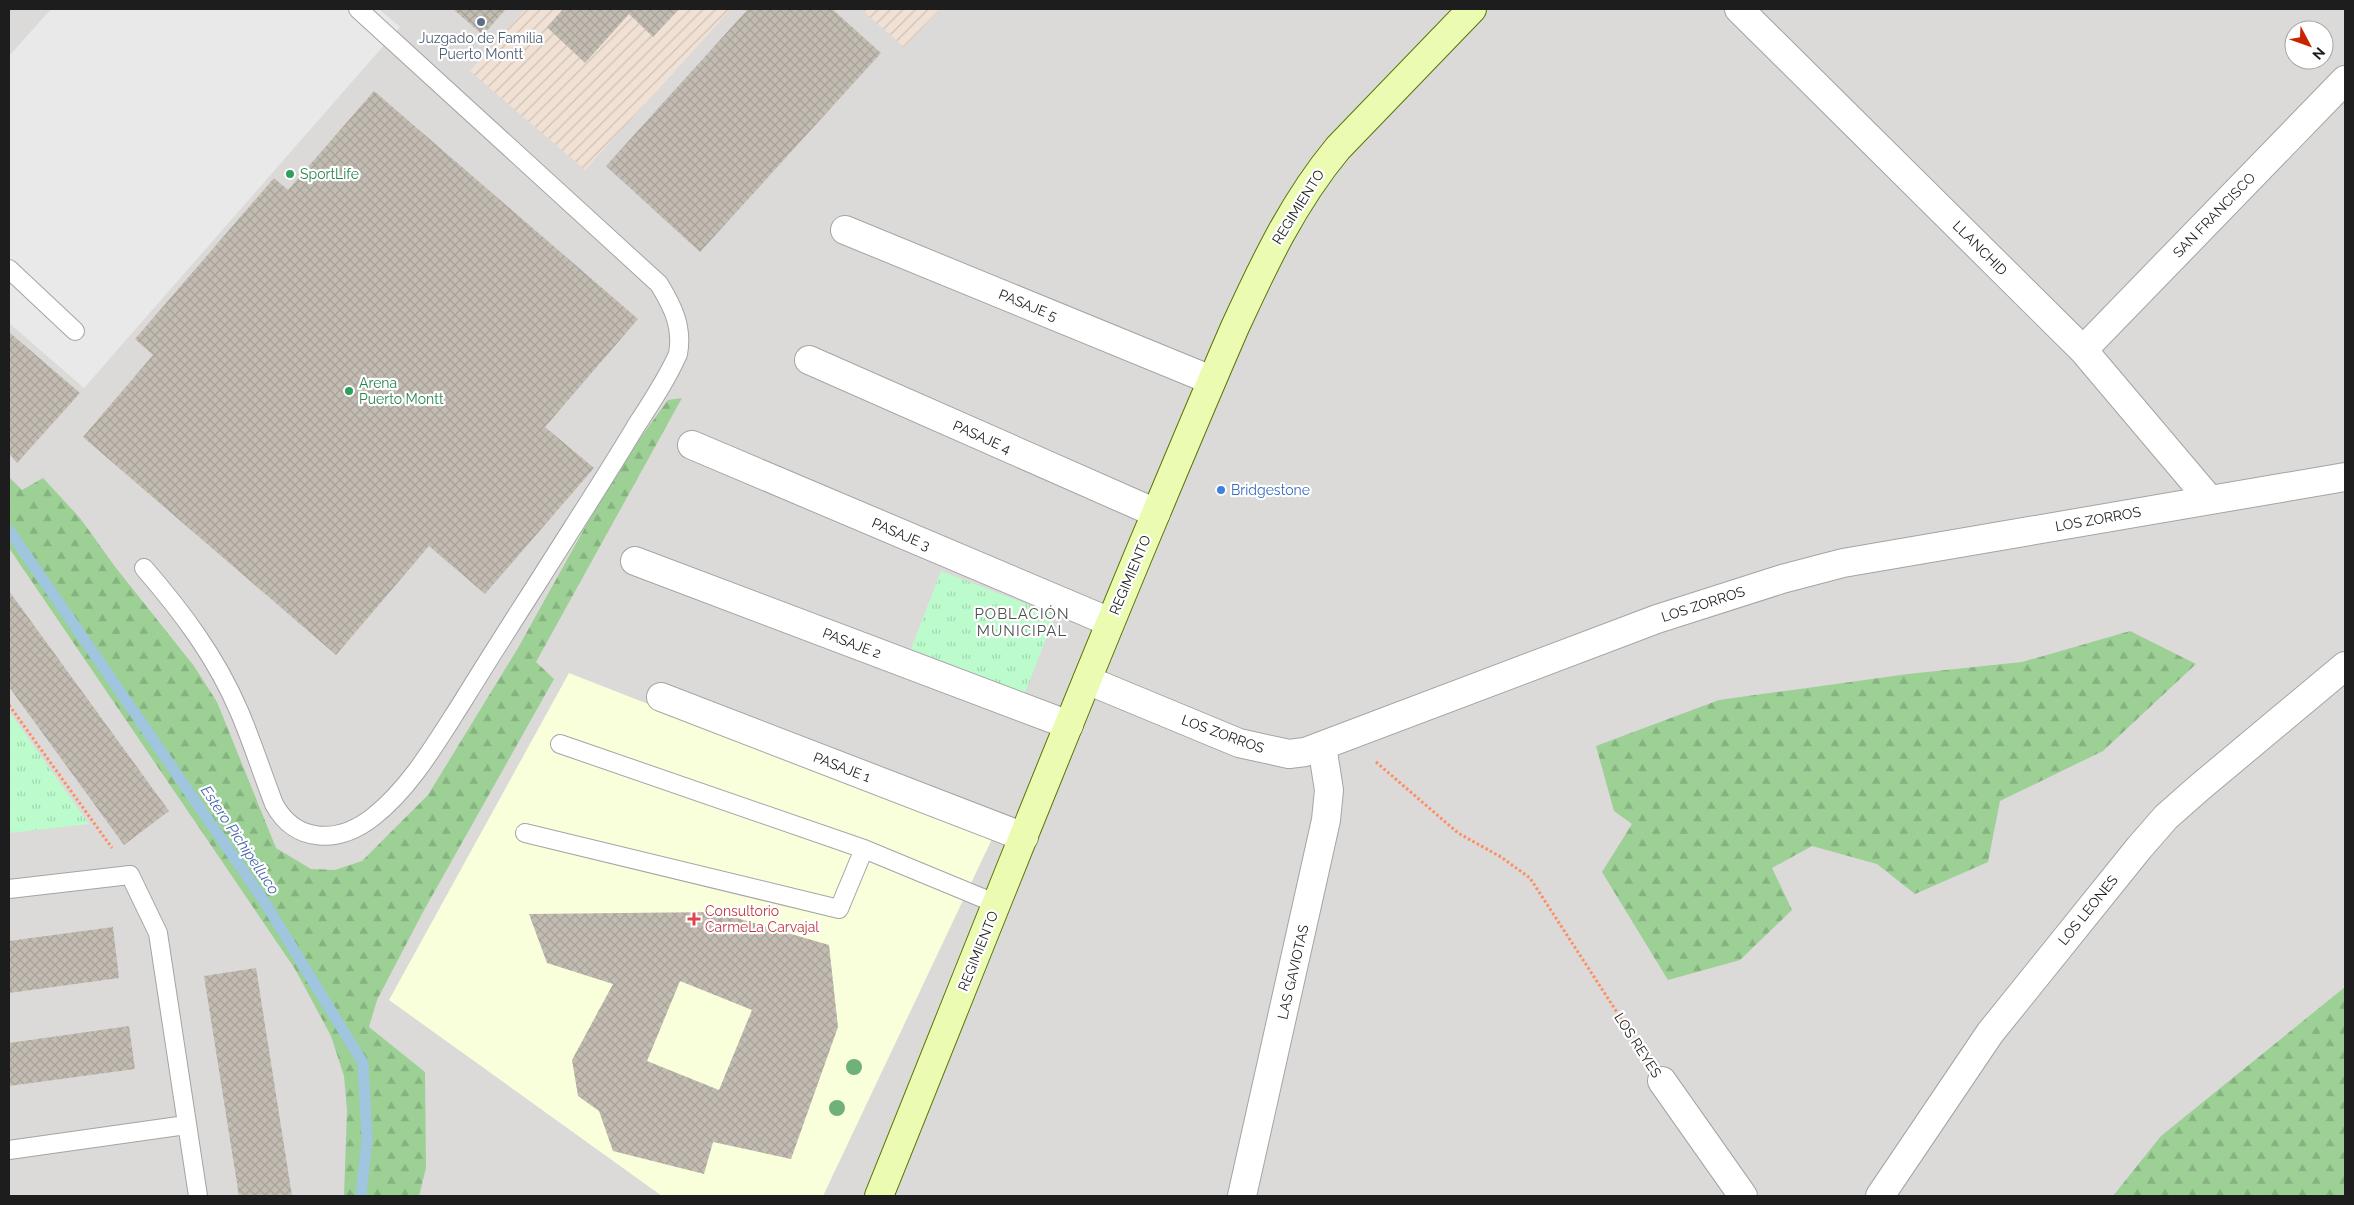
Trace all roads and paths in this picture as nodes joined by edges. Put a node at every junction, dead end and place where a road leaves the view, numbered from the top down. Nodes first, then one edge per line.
1 (358, 9) edge
2 (1472, 9) edge
3 (1739, 9) edge
4 (2345, 80) edge
5 (845, 230) dead end
6 (9, 268) edge
7 (75, 331) dead end
8 (2083, 350) junction
9 (809, 360) dead end
10 (1212, 380) junction
11 (692, 445) dead end
12 (2345, 477) edge
13 (2209, 499) junction
14 (1156, 513) junction
15 (635, 561) dead end
16 (144, 568) dead end
17 (1110, 622) junction
18 (2345, 666) edge
19 (1087, 680) junction
20 (661, 697) dead end
21 (9, 704) edge
22 (1069, 725) junction
23 (1347, 736) junction
24 (560, 744) dead end
25 (1322, 746) junction
26 (525, 833) dead end
27 (1024, 837) junction
28 (864, 848) junction
29 (130, 874) junction
30 (9, 889) edge
31 (997, 904) junction
32 (1662, 1081) joint
33 (186, 1125) junction
34 (9, 1150) edge
35 (198, 1196) edge
36 (879, 1196) edge
37 (1242, 1196) edge
38 (1743, 1196) edge
39 (1880, 1196) edge

1 - 16 lane
2 - 10 main road, REGIMIENTO
3 - 8 street, LLANCHID
4 - 8 street, SAN FRANCISCO
5 - 10 street, PASAJE 5
6 - 7 lane
8 - 13 street, LLANCHID
9 - 14 street, PASAJE 4
10 - 14 main road, REGIMIENTO
11 - 17 street, PASAJE 3
12 - 13 street, LOS ZORROS
13 - 23 street, LOS ZORROS
14 - 17 main road, REGIMIENTO
15 - 22 street, PASAJE 2
17 - 19 main road, REGIMIENTO
18 - 39 street, LOS LEONES
19 - 22 main road, REGIMIENTO
19 - 25 street, LOS ZORROS
20 - 27 street, PASAJE 1
21 - 29 path
22 - 27 main road, REGIMIENTO
23 - 25 street, LOS ZORROS
23 - 32 path, LOS REYES
24 - 28 lane
25 - 37 street, LAS GAVIOTAS
26 - 28 lane
27 - 31 main road, REGIMIENTO
28 - 31 lane
29 - 30 lane
29 - 33 lane
31 - 36 main road, REGIMIENTO
32 - 38 street, LOS REYES
33 - 34 lane
33 - 35 lane

